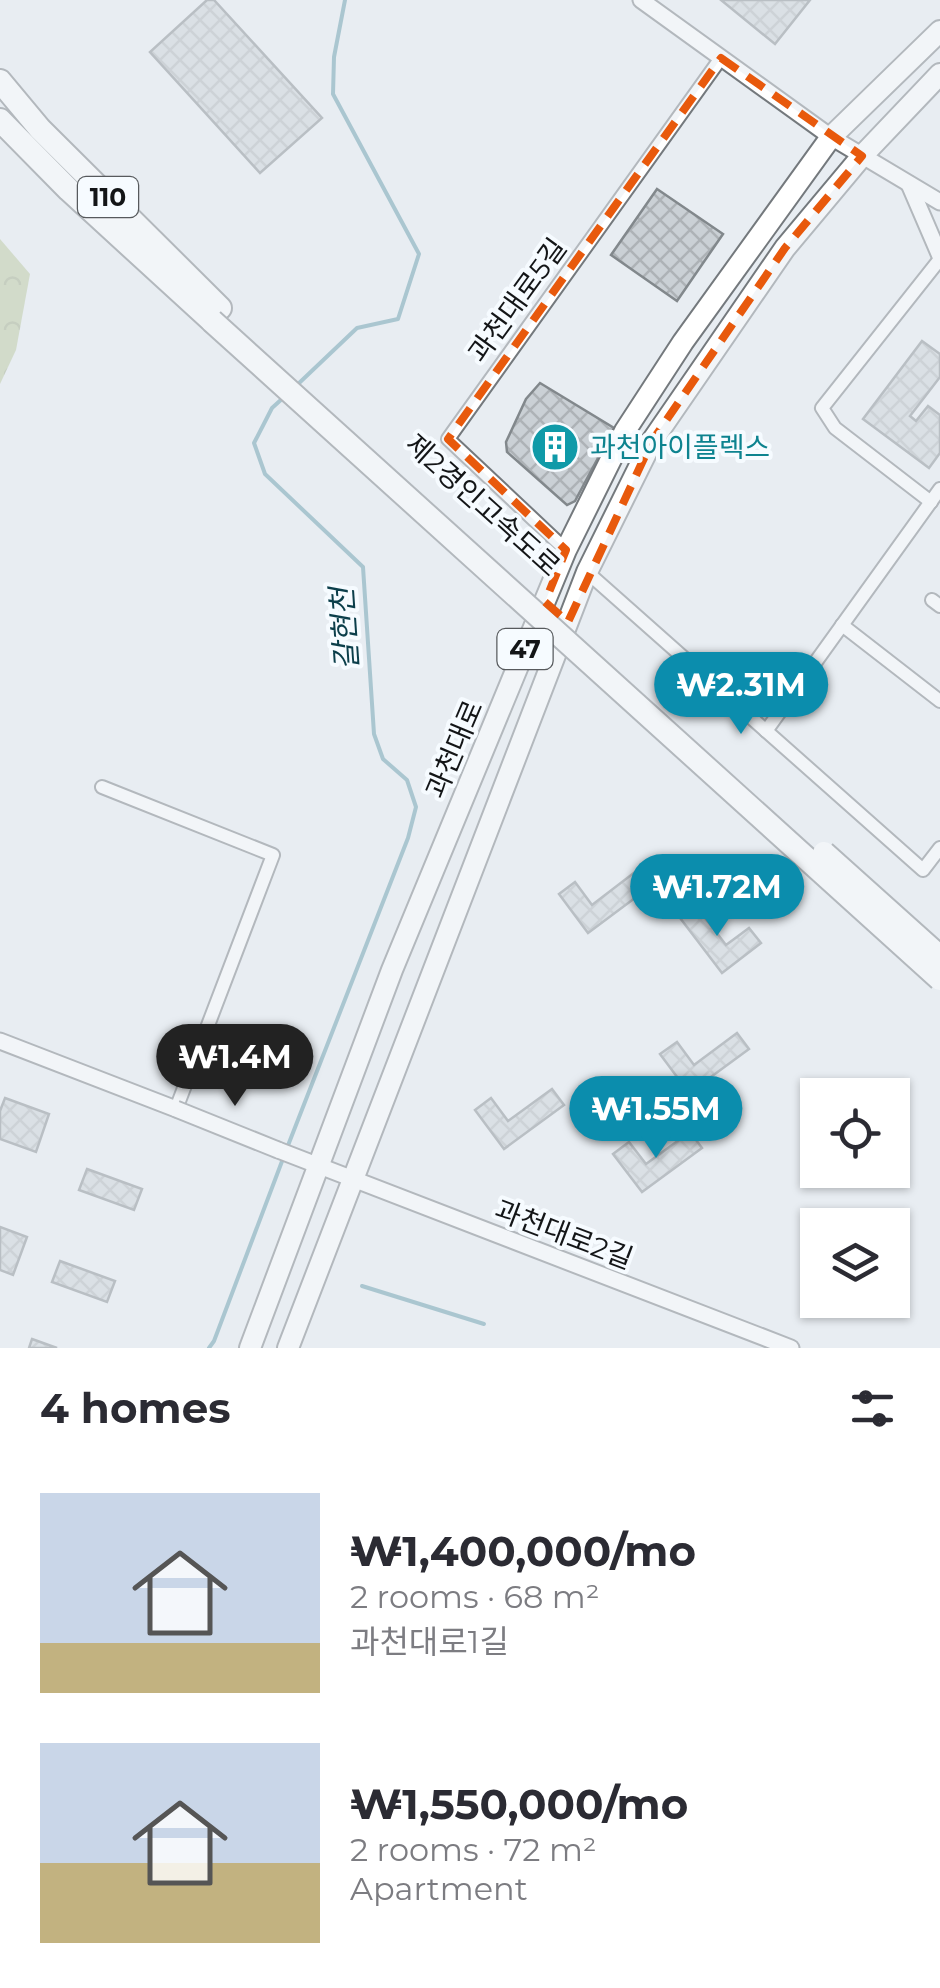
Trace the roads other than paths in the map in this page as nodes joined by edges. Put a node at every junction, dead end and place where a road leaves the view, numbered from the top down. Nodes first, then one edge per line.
1 (640, 0) edge
2 (940, 31) edge
3 (721, 58) junction
4 (940, 74) edge
5 (0, 81) edge
6 (0, 120) edge
7 (832, 137) junction
8 (862, 156) junction
9 (909, 184) junction
10 (940, 202) edge
11 (940, 258) edge
12 (216, 314) junction
13 (940, 489) edge
14 (931, 502) junction
15 (566, 550) junction
16 (587, 572) junction
17 (842, 625) junction
18 (940, 702) edge
19 (766, 731) junction
20 (102, 787) dead end
21 (940, 848) edge
22 (940, 957) edge
23 (940, 979) edge
24 (0, 1042) edge
25 (176, 1110) junction
26 (319, 1166) junction
27 (354, 1179) junction
28 (250, 1348) edge
29 (288, 1348) edge
30 (791, 1348) edge

1 - 3 street
2 - 7 main road, 과천대로 / 47
3 - 7 street
3 - 15 street, 과천대로5길
4 - 8 main road
5 - 12 highway, 제2경인고속도로 / 110
6 - 12 highway, 제2경인고속도로 / 110
7 - 8 street
7 - 15 main road, 과천대로 / 47
8 - 9 street
8 - 16 main road
9 - 10 street
9 - 11 street
11 - 14 street
12 - 22 highway, 제2경인고속도로 / 110, bridge
12 - 23 highway, 제2경인고속도로 / 110, bridge
13 - 14 street
14 - 17 street
15 - 26 main road, 과천대로 / 47
16 - 19 street
16 - 27 main road
17 - 18 street
17 - 19 street
19 - 21 street
20 - 25 street
24 - 25 street, 과천대로2길
25 - 26 street, 과천대로2길, bridge
26 - 27 street, 과천대로2길
26 - 28 main road, 과천대로 / 47
27 - 29 main road
27 - 30 street, 과천대로2길

